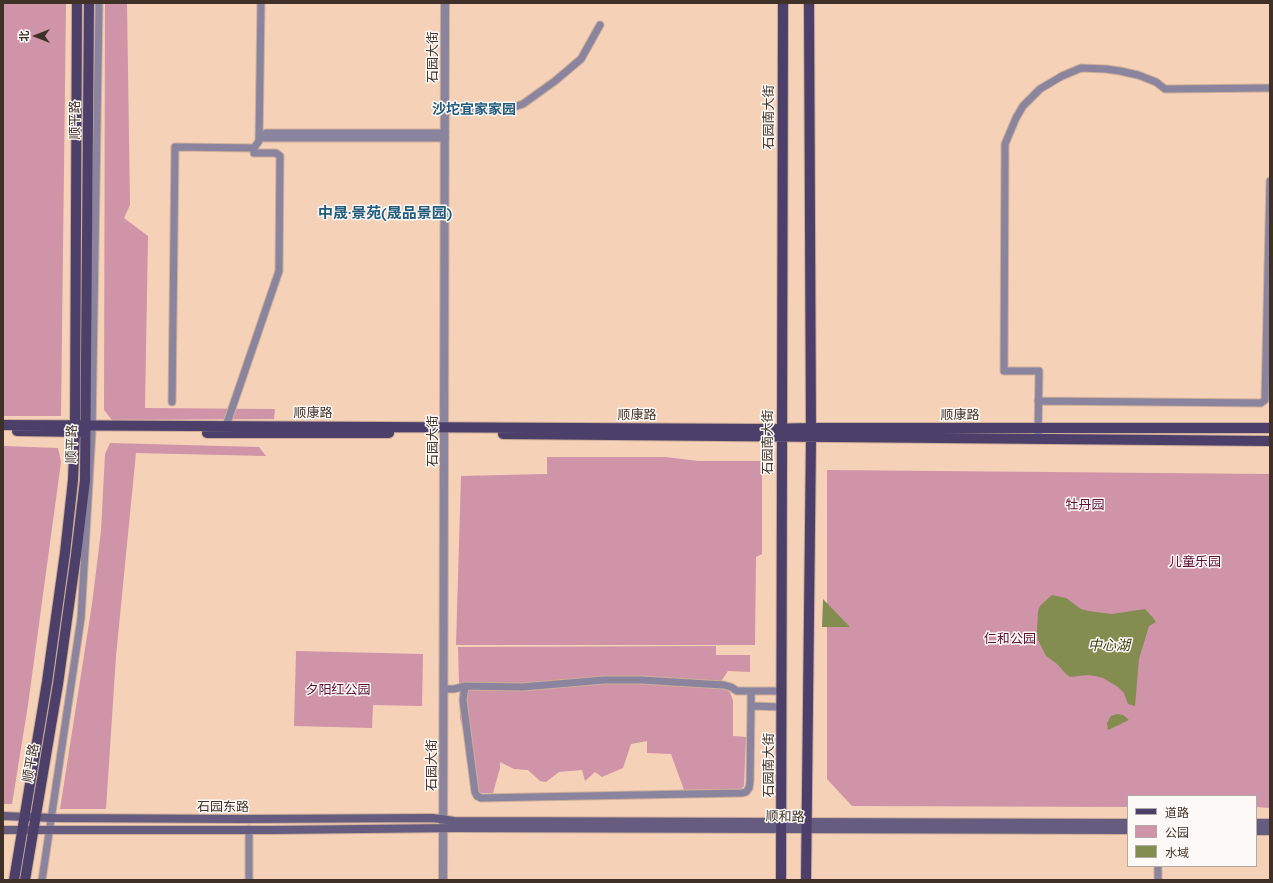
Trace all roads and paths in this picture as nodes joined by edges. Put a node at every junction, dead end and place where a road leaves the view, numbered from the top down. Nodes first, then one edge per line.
1 (77, 3) edge
2 (89, 3) edge
3 (99, 3) edge
4 (261, 3) edge
5 (445, 3) edge
6 (783, 3) edge
7 (809, 3) edge
8 (600, 25) dead end
9 (1270, 88) edge
10 (445, 110) junction
11 (265, 136) dead end
12 (445, 136) junction
13 (254, 153) dead end
14 (1270, 181) edge
15 (1038, 401) junction
16 (172, 402) dead end
17 (3, 425) edge
18 (226, 426) junction
19 (75, 428) junction
20 (1038, 428) junction
21 (1270, 428) edge
22 (89, 429) junction
23 (445, 430) junction
24 (3, 431) edge
25 (781, 433) junction
26 (811, 433) junction
27 (1038, 439) junction
28 (1270, 441) edge
29 (465, 686) junction
30 (444, 690) junction
31 (751, 691) junction
32 (782, 691) junction
33 (463, 700) junction
34 (751, 706) junction
35 (782, 707) junction
36 (3, 816) edge
37 (25, 817) junction
38 (36, 818) junction
39 (51, 818) junction
40 (443, 819) junction
41 (1127, 823) edge
42 (1257, 823) edge
43 (1270, 823) edge
44 (782, 825) junction
45 (807, 825) junction
46 (442, 828) junction
47 (250, 829) junction
48 (3, 830) edge
49 (22, 830) junction
50 (34, 830) junction
51 (50, 830) junction
52 (1127, 830) edge
53 (1257, 831) edge
54 (1270, 831) edge
55 (1158, 867) edge
56 (14, 880) edge
57 (25, 880) edge
58 (42, 880) edge
59 (249, 880) edge
60 (442, 880) edge
61 (781, 880) edge
62 (806, 880) edge
63 (1158, 880) edge

1 - 19 main road, 顺平路
2 - 22 main road, 顺平路
3 - 22 street
4 - 16 street
5 - 10 street, 石园大街
6 - 25 main road, 石园南大街
7 - 26 main road
8 - 10 street
9 - 15 street
10 - 12 street, 石园大街
11 - 12 street
12 - 23 street, 石园大街
13 - 18 street
14 - 15 street
15 - 20 street
17 - 19 main road, 顺康路
18 - 22 main road, 顺康路
18 - 23 main road, 顺康路
19 - 22 main road, 顺康路
19 - 24 main road, 顺康路
19 - 37 main road, 顺平路
20 - 21 main road, 顺康路
20 - 26 main road, 顺康路
20 - 27 street
22 - 23 main road, 顺康路
22 - 38 main road, 顺平路
22 - 39 street
23 - 25 main road, 顺康路
23 - 30 street, 石园大街
25 - 26 main road, 顺康路
25 - 32 main road, 石园南大街
26 - 27 main road, 顺康路
26 - 45 main road
27 - 28 main road, 顺康路
29 - 30 street
29 - 31 street
29 - 33 street
30 - 33 street
30 - 40 street, 石园大街
31 - 32 street
31 - 34 street
32 - 35 main road, 石园南大街
33 - 34 street
34 - 35 street
35 - 44 main road, 石园南大街
36 - 37 main road, 石园东路
37 - 38 main road, 石园东路
37 - 49 main road, 顺平路
38 - 39 main road, 石园东路
38 - 50 main road, 顺平路
39 - 40 main road, 石园东路
39 - 51 street
40 - 44 main road, 顺和路
40 - 46 street, 石园大街
41 - 45 main road, 顺和路
42 - 43 main road
44 - 45 main road, 顺和路
44 - 46 main road, 顺和路
44 - 61 main road, 石园南大街
45 - 52 main road, 顺和路
45 - 62 main road
46 - 47 main road, 石园东路
46 - 60 street, 石园大街
47 - 51 main road, 石园东路
47 - 59 street
48 - 49 main road, 石园东路
49 - 50 main road, 石园东路
49 - 56 main road, 顺平路
50 - 51 main road, 石园东路
50 - 57 main road, 顺平路
51 - 58 street
53 - 54 main road
55 - 63 street

